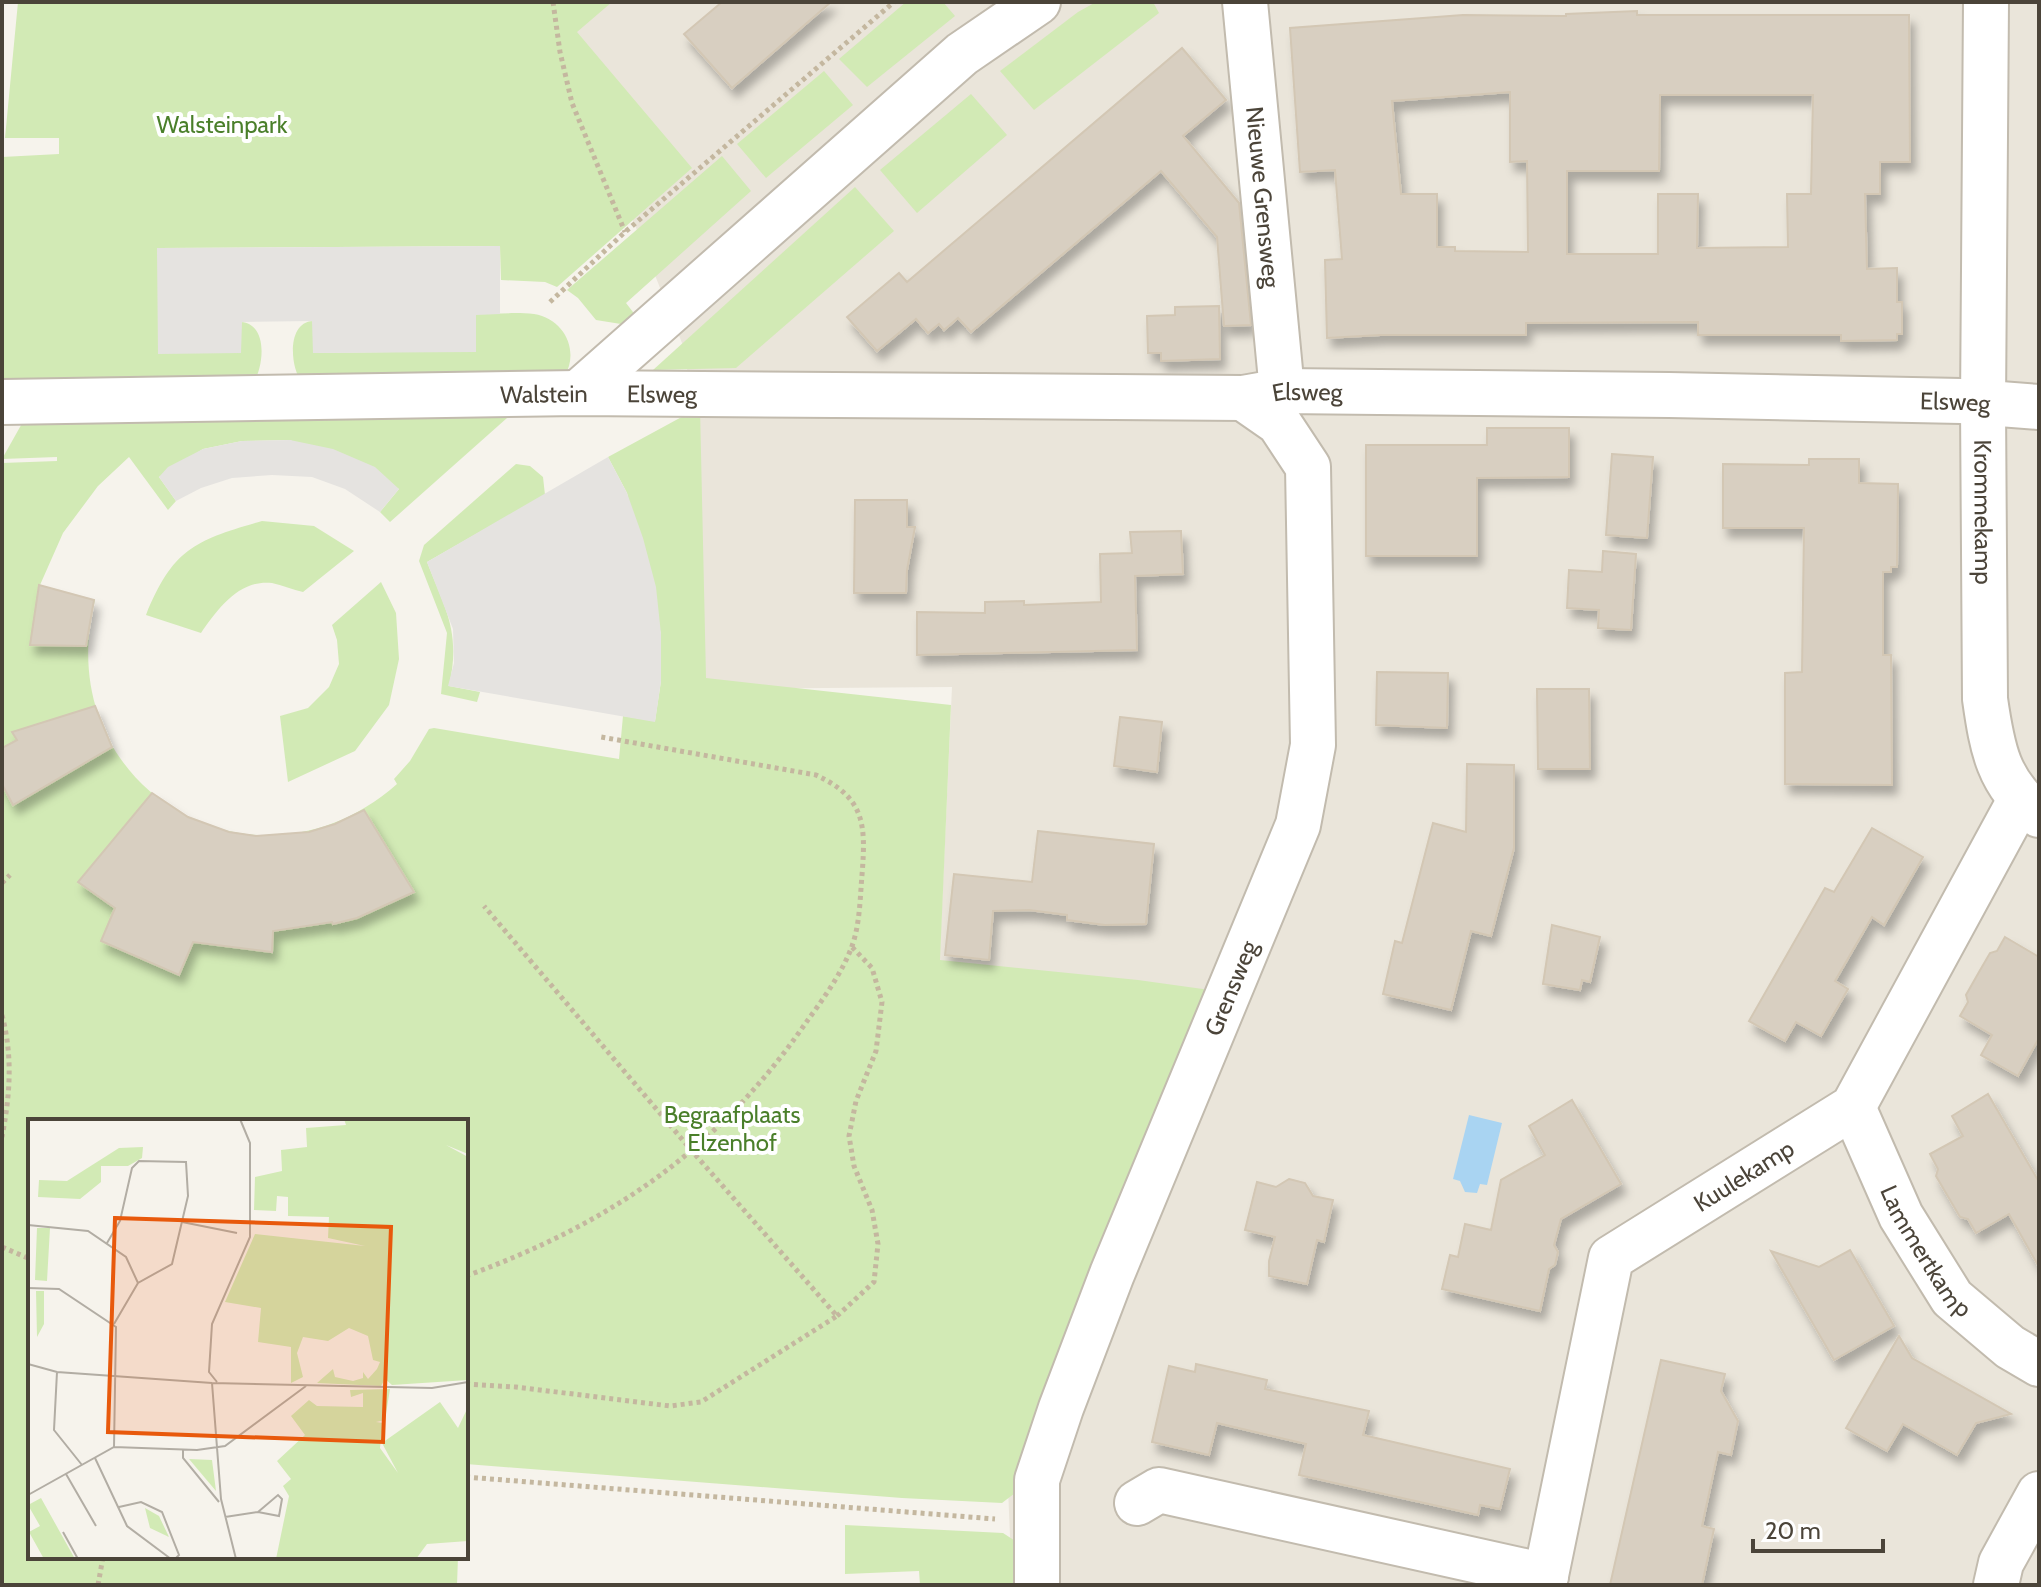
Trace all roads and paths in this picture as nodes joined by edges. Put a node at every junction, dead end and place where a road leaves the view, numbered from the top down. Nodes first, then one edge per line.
1 (553, 2) edge
2 (894, 2) edge
3 (1038, 2) edge
4 (1245, 2) edge
5 (1986, 2) edge
6 (625, 232) junction
7 (550, 302) dead end
8 (578, 393) junction
9 (1263, 394) junction
10 (2, 402) edge
11 (1983, 405) junction
12 (2039, 407) edge
13 (601, 737) dead end
14 (2029, 808) edge
15 (10, 875) dead end
16 (2, 883) edge
17 (484, 906) dead end
18 (852, 947) junction
19 (2, 1015) edge
20 (1853, 1107) junction
21 (2, 1137) edge
22 (692, 1151) junction
23 (2, 1247) edge
24 (28, 1258) edge
25 (468, 1275) edge
26 (837, 1316) junction
27 (2039, 1364) edge
28 (468, 1384) edge
29 (468, 1477) edge
30 (2039, 1494) edge
31 (1137, 1503) dead end
32 (1036, 1523) junction
33 (103, 1559) edge
34 (1545, 1580) edge
35 (98, 1585) edge
36 (1037, 1585) edge
37 (1996, 1585) edge

1 - 6 path
2 - 6 path
3 - 8 street, Walstein
4 - 9 street, Nieuwe Grensweg
5 - 11 street, Krommekamp
6 - 7 path
8 - 9 street, Elsweg
8 - 10 street, Walstein
9 - 11 street, Elsweg
9 - 32 street, Grensweg
11 - 12 street, Elsweg
11 - 14 street, Krommekamp
13 - 18 path
14 - 20 street, Kuulekamp
15 - 16 path
17 - 22 path
18 - 22 path
18 - 26 path
19 - 21 path
20 - 27 street, Lammertkamp
20 - 34 street, Kuulekamp
22 - 25 path
22 - 26 path
23 - 24 path
26 - 28 path
29 - 32 path
30 - 37 street
31 - 34 street, Kuulekamp
32 - 36 street, Grensweg
33 - 35 path

